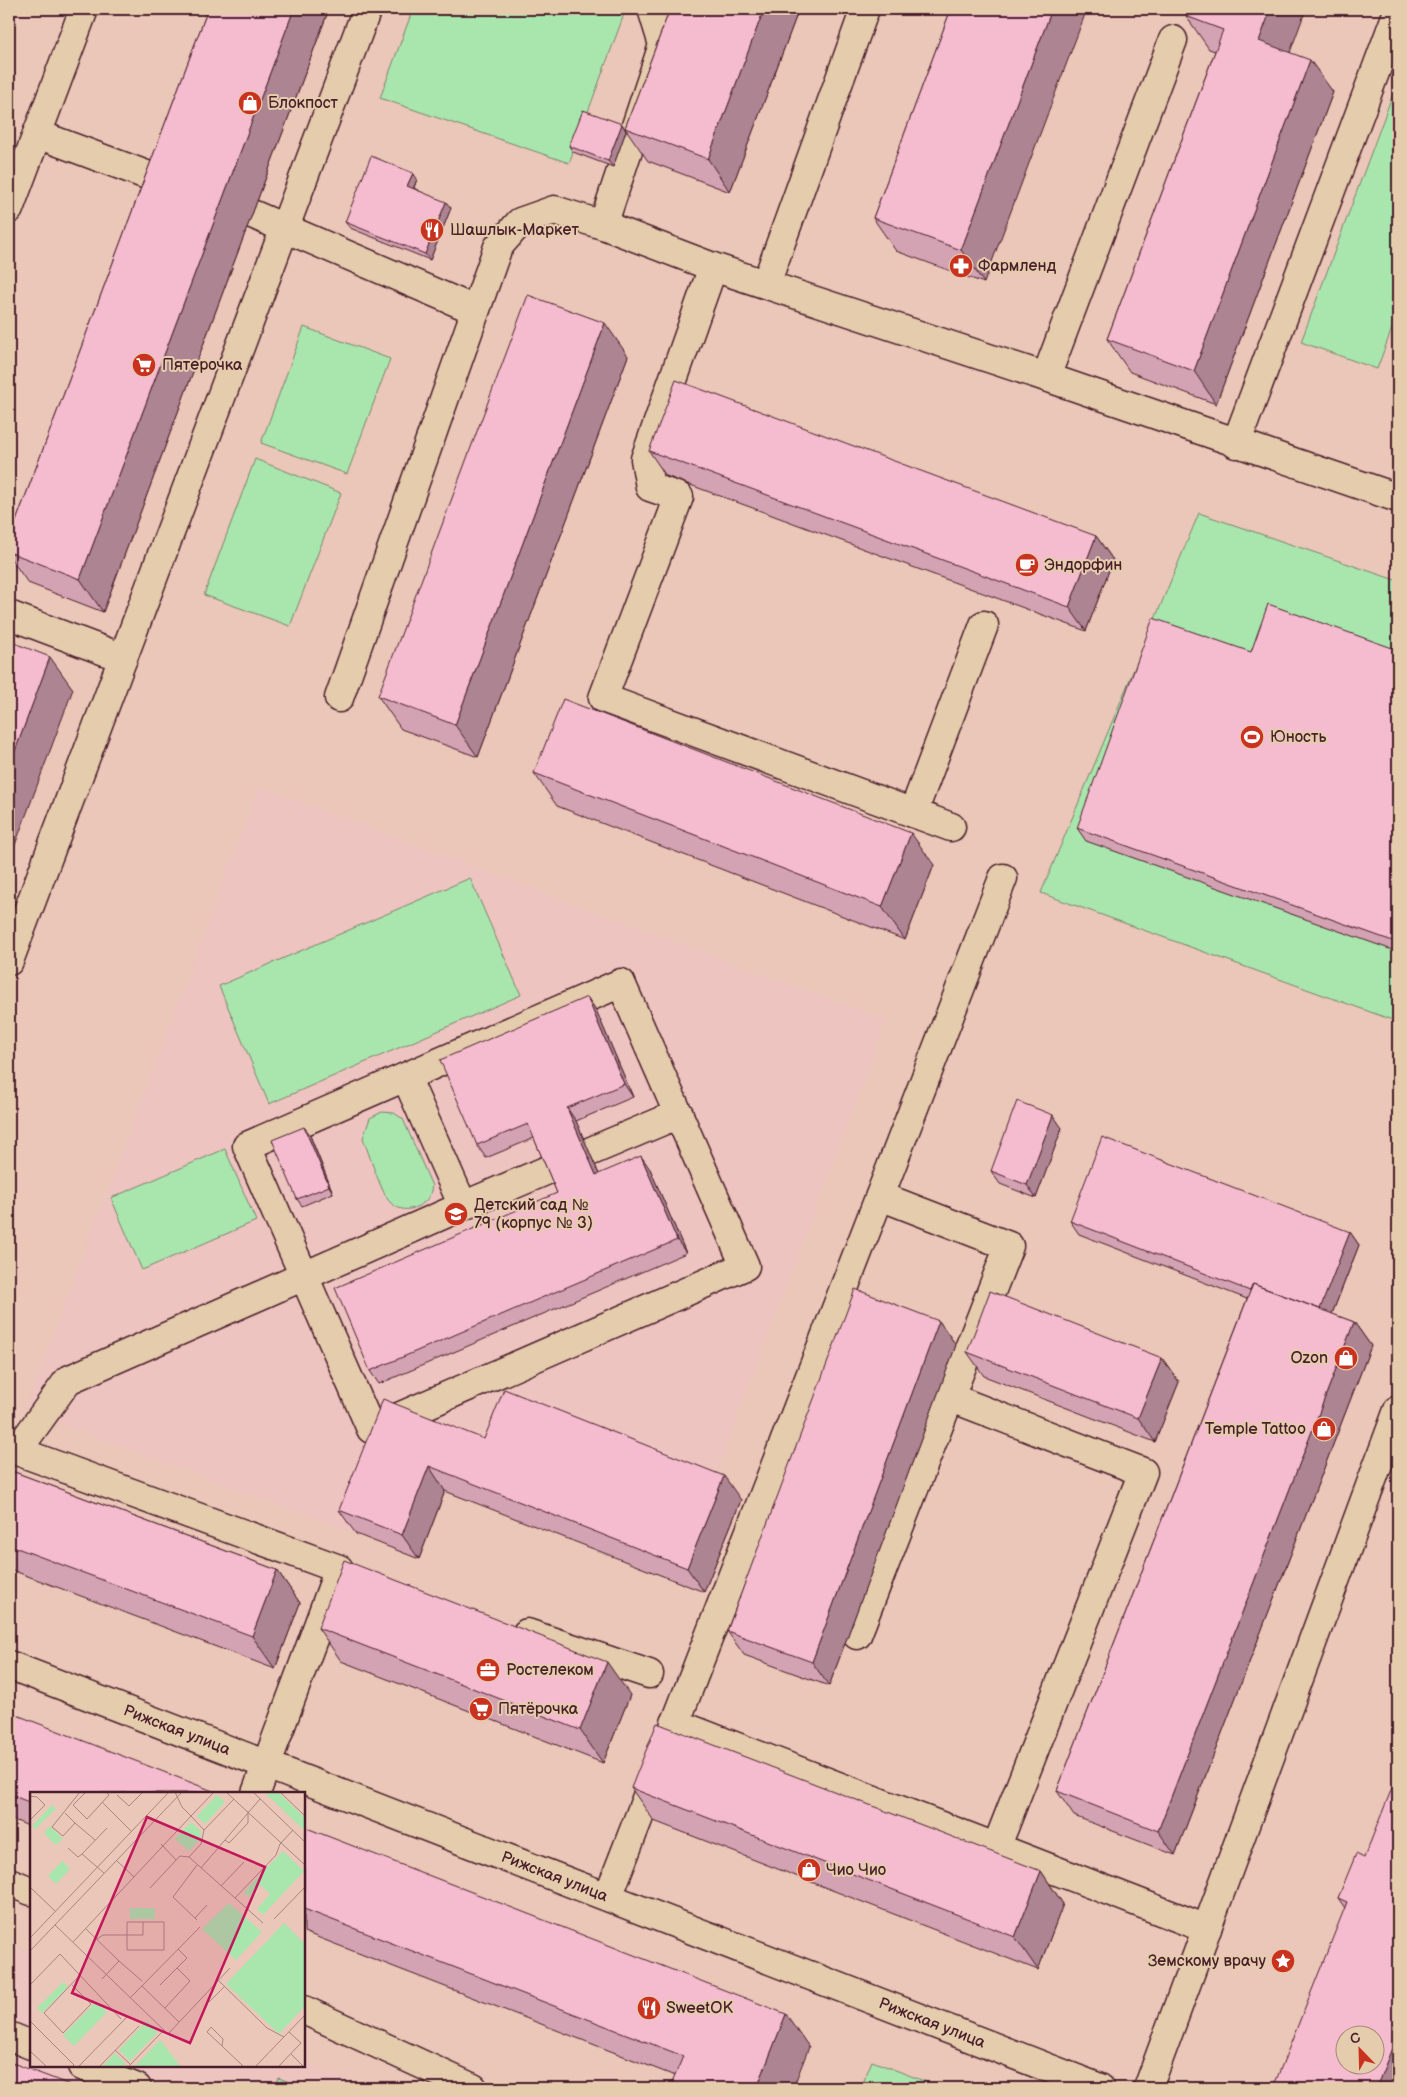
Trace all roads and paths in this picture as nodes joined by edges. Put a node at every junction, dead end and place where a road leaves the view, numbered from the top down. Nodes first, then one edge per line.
1 (84, 9) edge
2 (367, 9) edge
3 (652, 9) edge
4 (865, 9) edge
5 (1398, 11) edge
6 (1173, 40) dead end
7 (37, 134) junction
8 (176, 186) edge
9 (9, 210) edge
10 (252, 214) dead end
11 (604, 225) junction
12 (284, 228) junction
13 (714, 267) junction
14 (766, 284) junction
15 (475, 310) junction
16 (1046, 377) junction
17 (1236, 444) junction
18 (1398, 498) edge
19 (9, 615) edge
20 (984, 625) dead end
21 (123, 658) junction
22 (339, 698) dead end
23 (913, 813) junction
24 (951, 827) dead end
25 (1003, 878) dead end
26 (9, 961) edge
27 (406, 1077) junction
28 (678, 1114) junction
29 (589, 1152) dead end
30 (550, 1169) edge
31 (880, 1196) junction
32 (463, 1206) junction
33 (304, 1276) junction
34 (950, 1397) junction
35 (1398, 1410) edge
36 (13, 1449) edge
37 (339, 1569) junction
38 (367, 1578) edge
39 (508, 1626) edge
40 (856, 1635) dead end
41 (9, 1665) edge
42 (649, 1674) dead end
43 (675, 1723) junction
44 (266, 1765) junction
45 (256, 1792) edge
46 (996, 1848) junction
47 (9, 1882) edge
48 (30, 1891) edge
49 (608, 1897) junction
50 (1207, 1929) junction
51 (305, 2010) edge
52 (9, 2036) edge
53 (30, 2045) edge
54 (84, 2067) edge
55 (1087, 2086) edge
56 (137, 2088) edge
57 (473, 2088) edge
58 (1148, 2088) edge

1 - 7 street
2 - 12 street
3 - 11 street
4 - 14 street
5 - 17 street
6 - 16 street
7 - 8 street
7 - 9 street
10 - 12 street
11 - 13 street
11 - 15 street
12 - 15 street
12 - 21 street
13 - 14 street
13 - 23 street
14 - 16 street
15 - 22 street
16 - 17 street
17 - 18 street
19 - 21 street
20 - 23 street
21 - 26 street
23 - 24 street
25 - 31 street
27 - 28 street
27 - 32 street
27 - 33 street
28 - 29 street
28 - 33 street
30 - 32 street
31 - 34 street
31 - 43 street
32 - 33 street
33 - 36 street
34 - 40 street
34 - 46 street
35 - 50 street
36 - 37 street
37 - 38 street
37 - 44 street
39 - 42 street
41 - 44 street, Рижская улица
43 - 46 street
43 - 49 street
44 - 45 street
44 - 49 street, Рижская улица
46 - 50 street
47 - 48 street
49 - 55 street, Рижская улица
50 - 58 street
51 - 57 street
52 - 53 street
54 - 56 street

